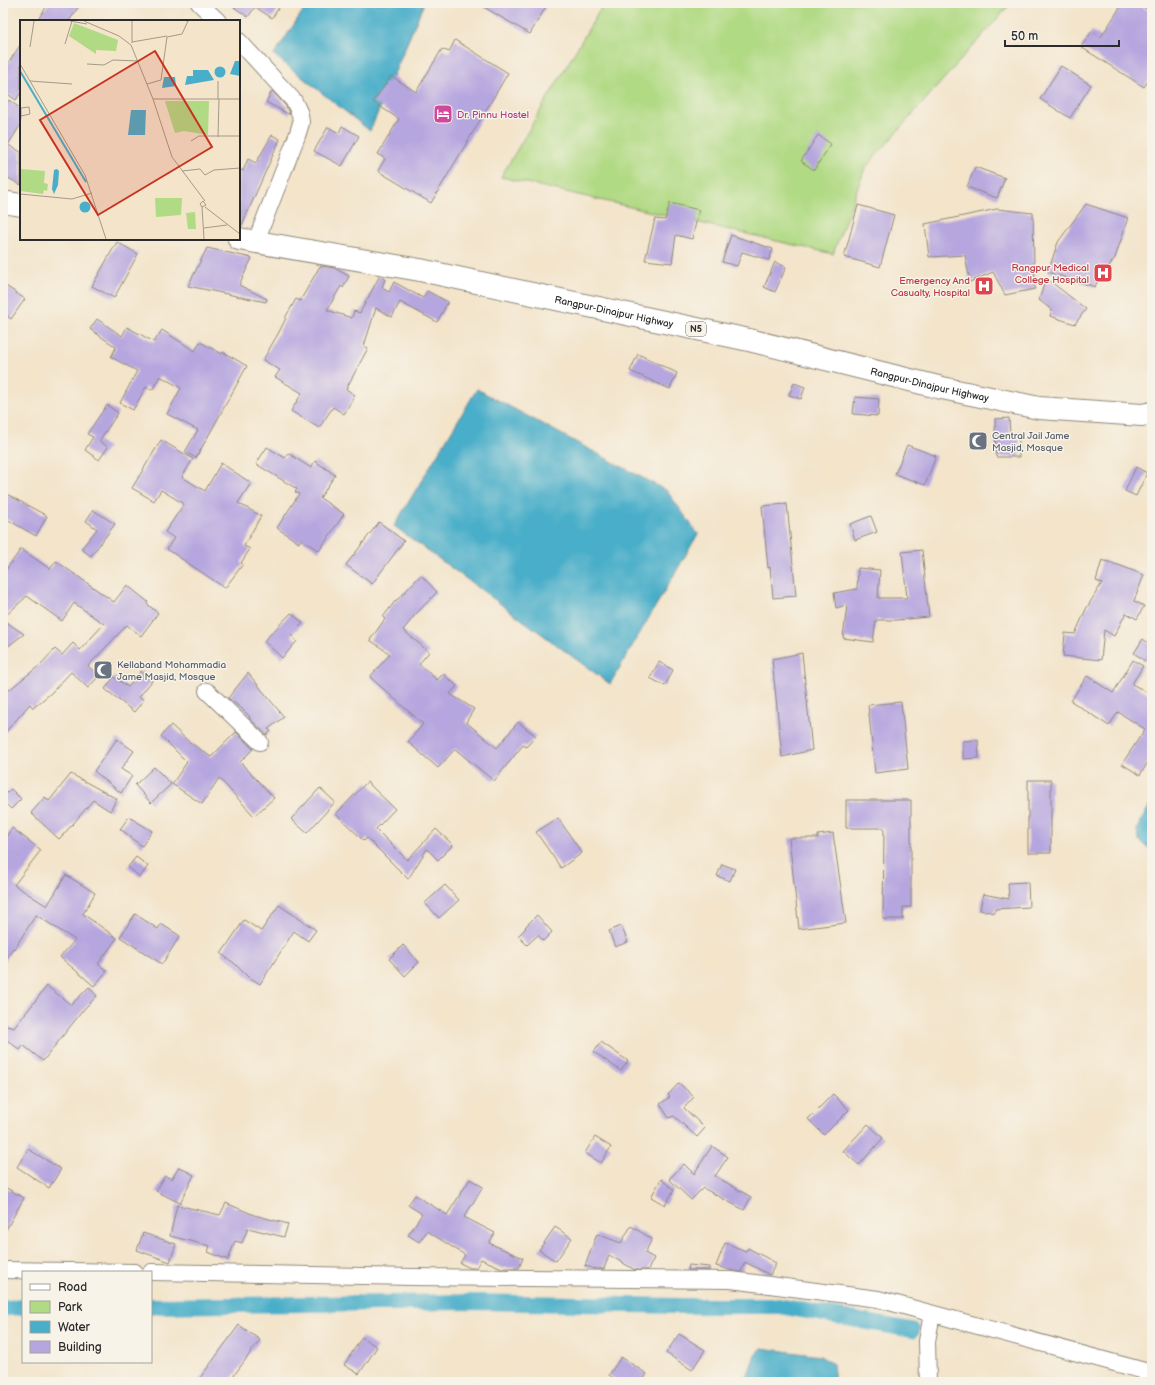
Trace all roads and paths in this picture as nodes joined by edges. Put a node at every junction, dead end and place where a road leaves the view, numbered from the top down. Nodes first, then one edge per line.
1 (199, 3) edge
2 (217, 20) edge
3 (240, 42) edge
4 (3, 202) edge
5 (20, 205) edge
6 (247, 240) edge
7 (1152, 413) edge
8 (207, 691) dead end
9 (260, 742) dead end
10 (3, 1270) edge
11 (69, 1271) edge
12 (152, 1272) edge
13 (932, 1314) junction
14 (1152, 1373) edge
15 (928, 1382) edge

1 - 2 street
3 - 6 street
4 - 5 highway
6 - 7 highway, Rangpur-Dinajpur Highway / N5
8 - 9 street
10 - 11 street
12 - 13 street
13 - 14 street
13 - 15 street

